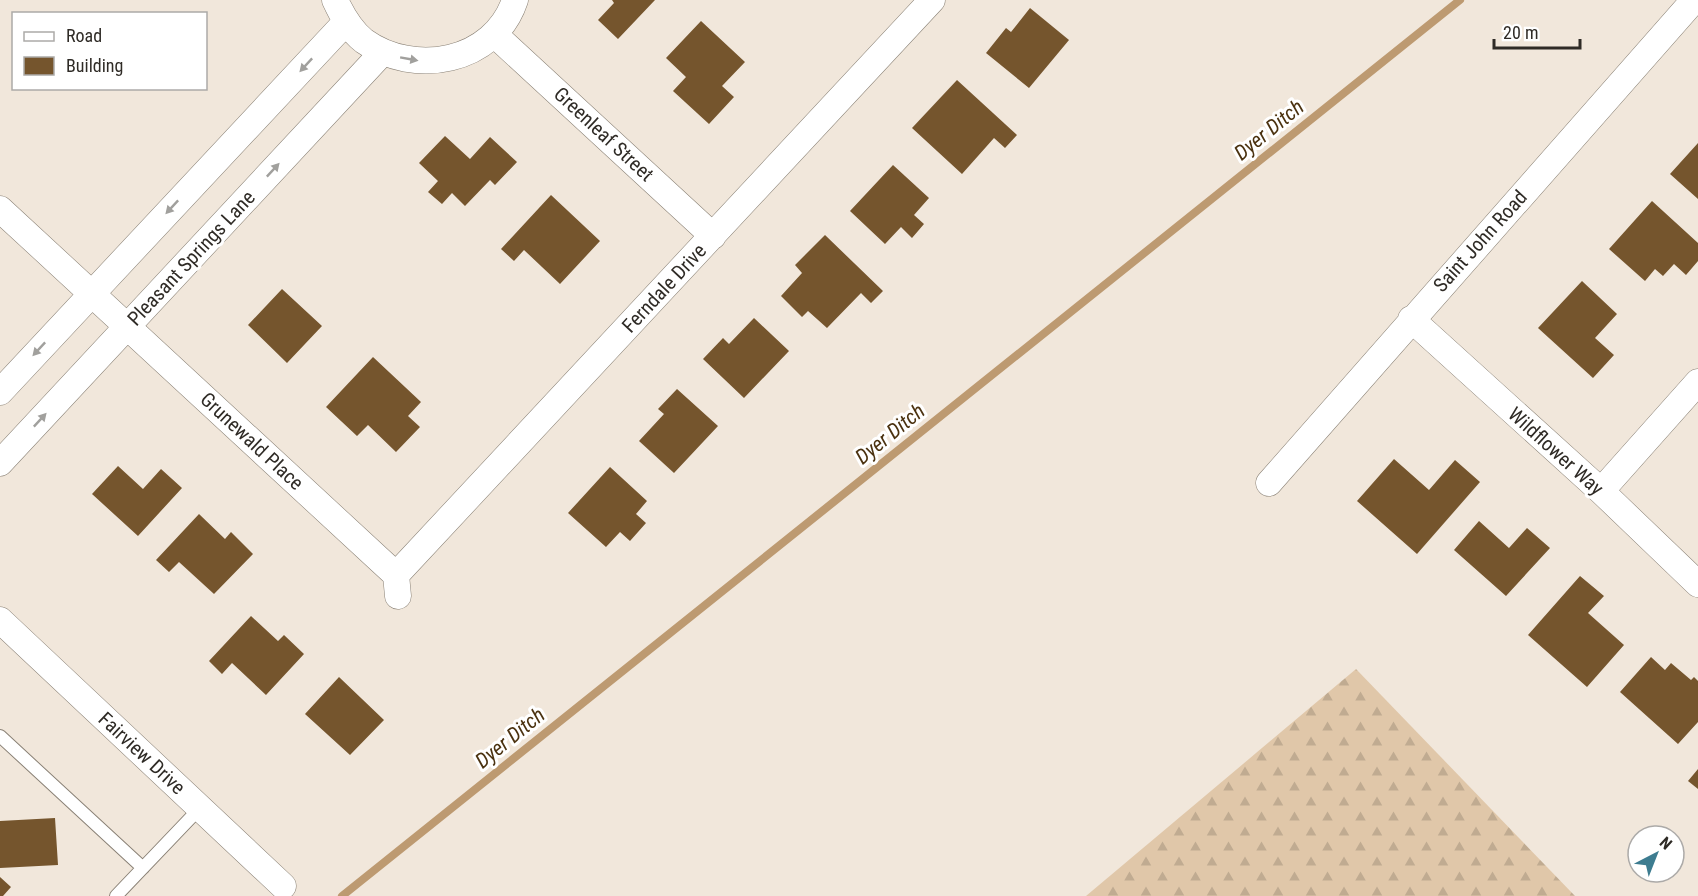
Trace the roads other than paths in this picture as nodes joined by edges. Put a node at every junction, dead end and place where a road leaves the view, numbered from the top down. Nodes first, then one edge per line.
1 (515, 0) edge
2 (932, 0) edge
3 (1694, 0) edge
4 (340, 11) edge
5 (494, 34) junction
6 (382, 52) junction
7 (0, 209) edge
8 (713, 236) junction
9 (92, 292) junction
10 (1411, 319) junction
11 (128, 326) junction
12 (1698, 382) edge
13 (0, 392) edge
14 (0, 463) edge
15 (1269, 483) dead end
16 (1601, 491) junction
17 (1698, 584) edge
18 (397, 585) joint
19 (0, 620) edge
20 (0, 736) edge
21 (201, 808) junction
22 (143, 867) junction
23 (283, 886) dead end
24 (116, 896) edge

1 - 5 street
2 - 8 street, Ferndale Drive
3 - 10 street, Saint John Road
4 - 6 street
4 -> 9 street
6 -> 5 street
5 - 8 street, Greenleaf Street
11 -> 6 street, Pleasant Springs Lane
7 - 9 street, Grunewald Place
8 - 18 street, Ferndale Drive
9 - 11 street, Grunewald Place
9 -> 13 street
10 - 15 street, Saint John Road
10 - 16 street, Wildflower Way
14 -> 11 street, Pleasant Springs Lane
11 - 18 street, Grunewald Place
12 - 16 street
16 - 17 street, Wildflower Way
19 - 21 street, Fairview Drive
20 - 22 lane
21 - 22 lane
21 - 23 street, Fairview Drive
22 - 24 lane

